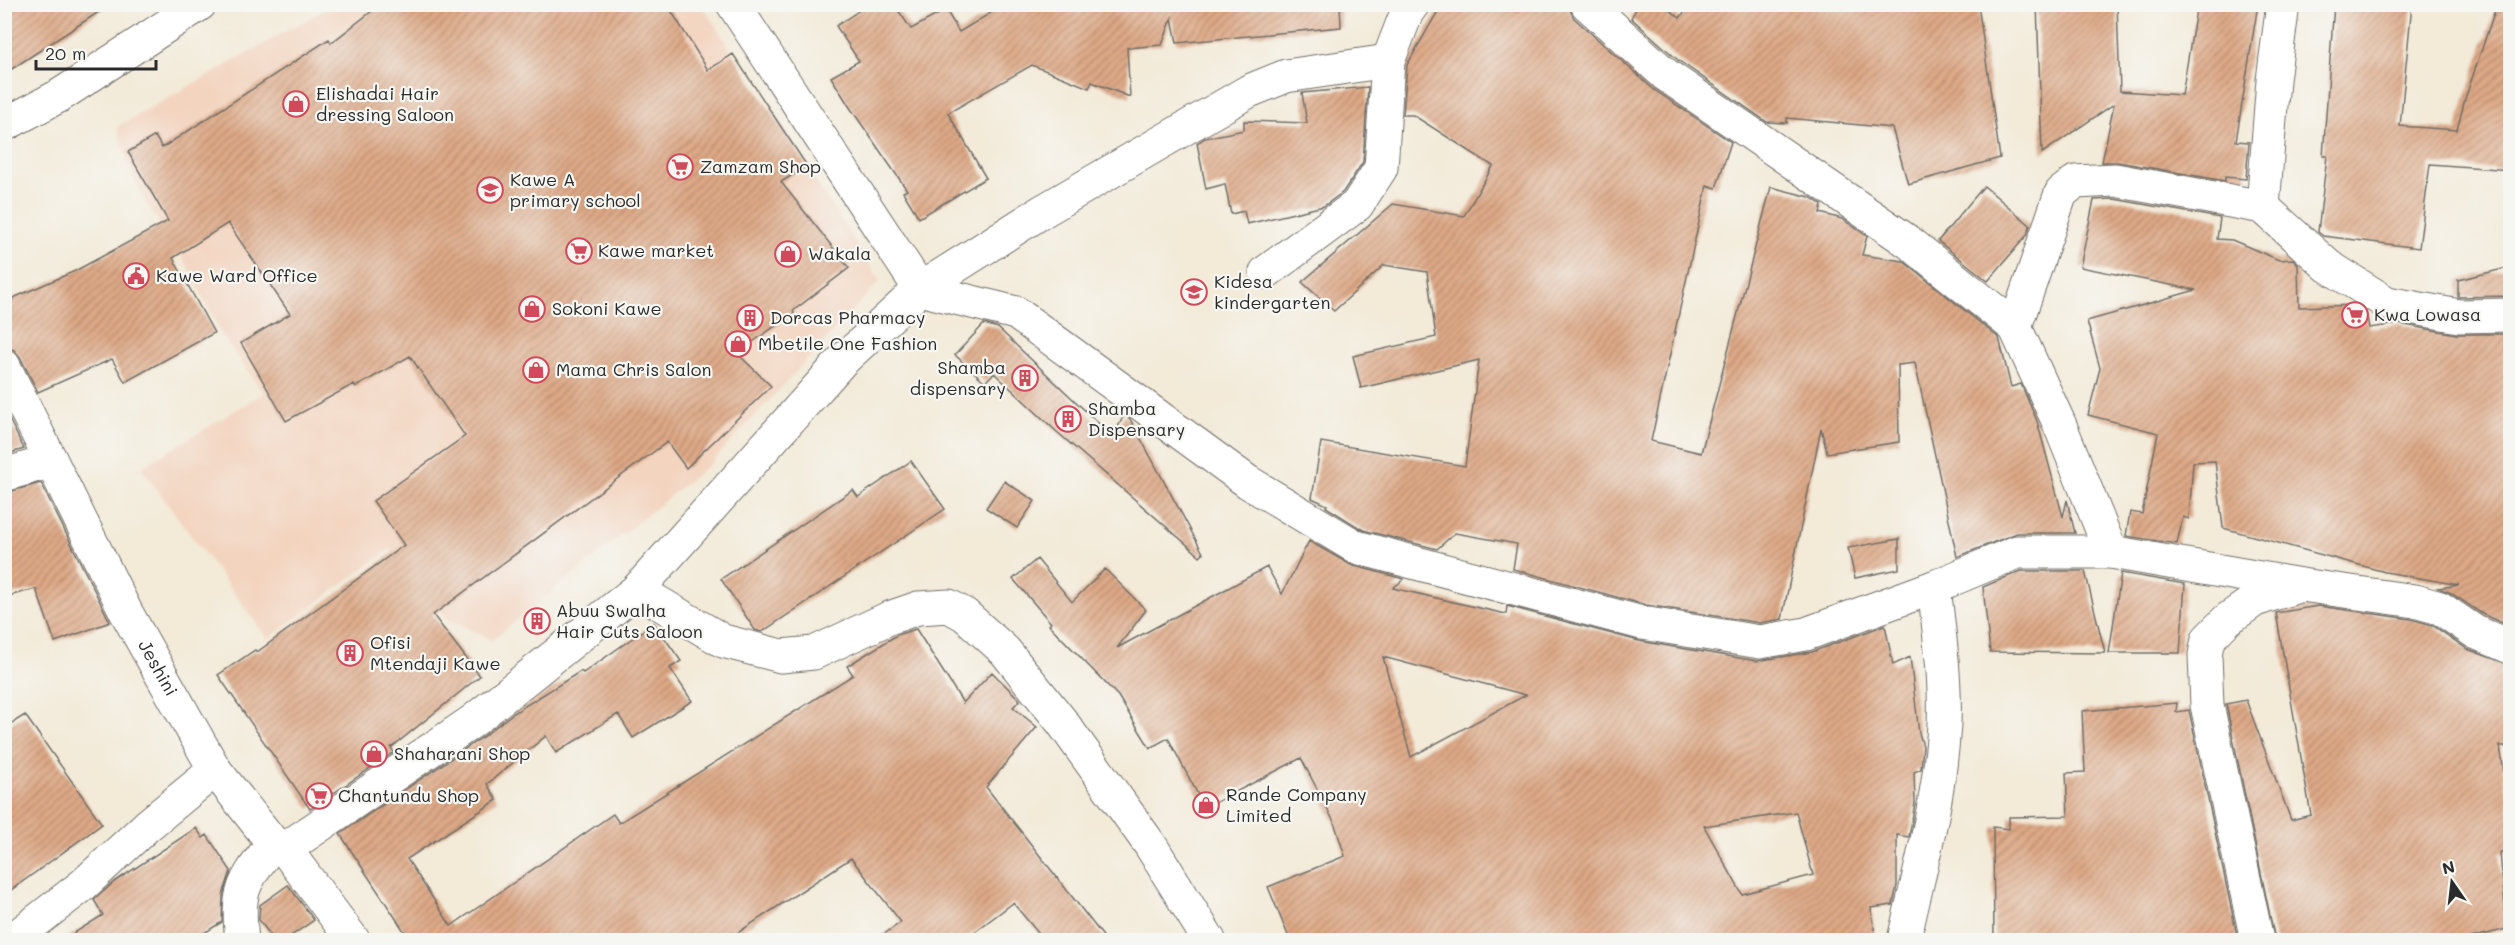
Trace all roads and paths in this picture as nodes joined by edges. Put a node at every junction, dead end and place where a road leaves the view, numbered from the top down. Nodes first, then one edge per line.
1 (200, 4) edge
2 (1413, 4) edge
3 (1587, 4) edge
4 (2283, 4) edge
5 (742, 8) edge
6 (1388, 62) junction
7 (4, 125) edge
8 (2263, 207) junction
9 (1266, 272) dead end
10 (920, 289) junction
11 (2511, 315) edge
12 (2015, 327) junction
13 (4, 366) edge
14 (51, 461) junction
15 (4, 475) edge
16 (2112, 552) junction
17 (2301, 585) junction
18 (1934, 587) junction
19 (637, 590) junction
20 (2511, 647) edge
21 (214, 770) junction
22 (279, 846) junction
23 (344, 938) edge
24 (12, 940) edge
25 (242, 940) edge
26 (1209, 940) edge
27 (1904, 940) edge
28 (2257, 940) edge

1 - 7 street
2 - 6 street
3 - 12 street
4 - 8 street
5 - 10 street
6 - 9 street
6 - 10 street
8 - 11 street
8 - 12 street
10 - 18 street
10 - 19 street
12 - 16 street
13 - 14 street, Jeshini
14 - 15 street
14 - 21 street, Jeshini
16 - 17 street
16 - 18 street
17 - 20 street
17 - 28 street
18 - 27 street
19 - 22 street
19 - 26 street
21 - 22 street, Jeshini
21 - 24 street
22 - 23 street, Jeshini
22 - 25 street

